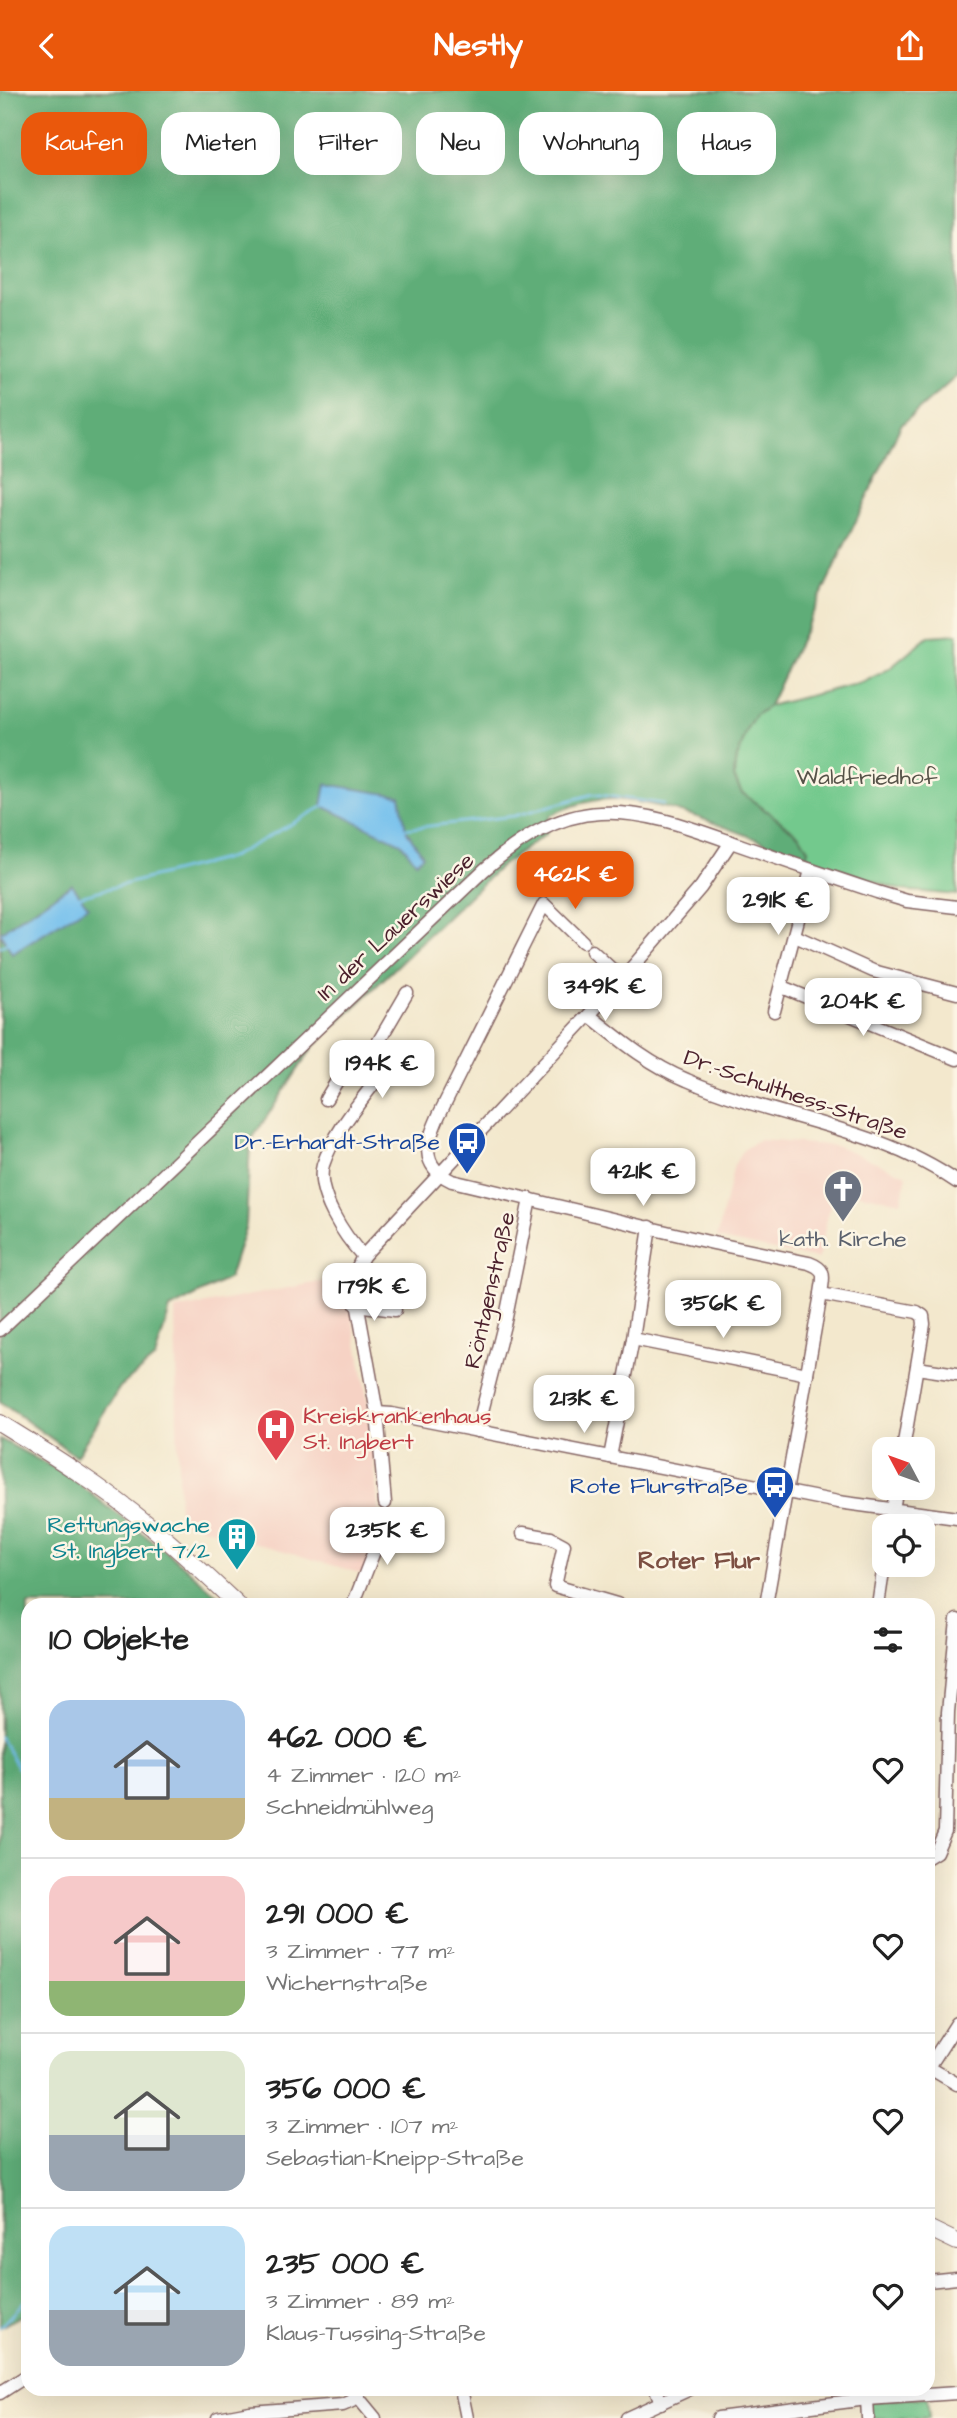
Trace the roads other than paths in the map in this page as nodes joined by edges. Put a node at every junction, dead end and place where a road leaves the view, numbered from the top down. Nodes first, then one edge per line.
1 (731, 842) junction
2 (811, 870) junction
3 (957, 907) edge
4 (795, 936) junction
5 (622, 979) junction
6 (782, 987) junction
7 (407, 993) dead end
8 (957, 993) edge
9 (774, 1011) dead end
10 (589, 1015) junction
11 (369, 1058) junction
12 (957, 1059) edge
13 (326, 1099) dead end
14 (441, 1174) junction
15 (957, 1182) edge
16 (530, 1199) junction
17 (650, 1227) junction
18 (363, 1256) junction
19 (821, 1294) junction
20 (356, 1305) junction
21 (395, 1310) dead end
22 (0, 1330) edge
23 (633, 1339) junction
24 (917, 1369) junction
25 (807, 1374) junction
26 (957, 1374) edge
27 (377, 1413) junction
28 (0, 1423) edge
29 (477, 1431) junction
30 (906, 1437) edge
31 (610, 1457) junction
32 (787, 1491) junction
33 (895, 1500) edge
34 (384, 1503) dead end
35 (893, 1511) junction
36 (892, 1514) edge
37 (384, 1517) dead end
38 (957, 1518) edge
39 (523, 1533) dead end
40 (882, 1577) edge
41 (230, 1598) edge
42 (356, 1598) edge
43 (596, 1598) edge
44 (767, 1598) edge
45 (879, 1598) edge
46 (957, 1621) edge
47 (935, 1853) edge
48 (957, 2023) edge
49 (953, 2037) edge
50 (935, 2059) edge
51 (935, 2071) edge
52 (957, 2084) edge
53 (935, 2231) edge
54 (957, 2242) edge
55 (957, 2278) edge
56 (935, 2280) edge
57 (21, 2380) edge
58 (0, 2393) edge
59 (957, 2393) edge
60 (935, 2394) edge
61 (352, 2396) edge
62 (357, 2396) edge
63 (462, 2396) edge
64 (658, 2396) edge
65 (676, 2396) edge
66 (912, 2396) edge
67 (867, 2399) junction
68 (661, 2403) junction
69 (631, 2417) edge
70 (218, 2418) edge
71 (375, 2418) edge
72 (467, 2418) edge
73 (718, 2418) edge
74 (868, 2418) edge

1 - 2 street, In der Lauerswiese
1 - 5 street
1 - 22 street, In der Lauerswiese
2 - 3 street, In der Lauerswiese
2 - 4 street
4 - 6 street
4 - 8 street
5 - 10 street
5 - 14 street
6 - 9 street
6 - 12 street
7 - 11 street
10 - 14 street
10 - 15 street, Dr.-Schulthess-Straße
11 - 13 street
11 - 18 street
14 - 16 street
14 - 18 street
16 - 17 street
16 - 29 street, Röntgenstraße
17 - 19 street
17 - 23 street
18 - 20 street
19 - 24 street
19 - 25 street
20 - 21 street
20 - 27 street
23 - 25 street
23 - 31 street
24 - 26 street
24 - 30 street
25 - 32 street
27 - 29 street
27 - 34 street
28 - 41 main road
29 - 31 street
31 - 32 street
32 - 35 street
32 - 44 street
33 - 35 street
35 - 36 street
35 - 38 street
37 - 42 street
39 - 43 street
40 - 45 street
46 - 47 street
48 - 49 street
49 - 50 street
51 - 52 street
53 - 54 main road
55 - 56 street
57 - 58 street
59 - 60 street
61 - 70 street
62 - 71 street
63 - 72 street
64 - 68 street
65 - 68 street
66 - 67 street
67 - 73 street
67 - 74 street
68 - 69 street

